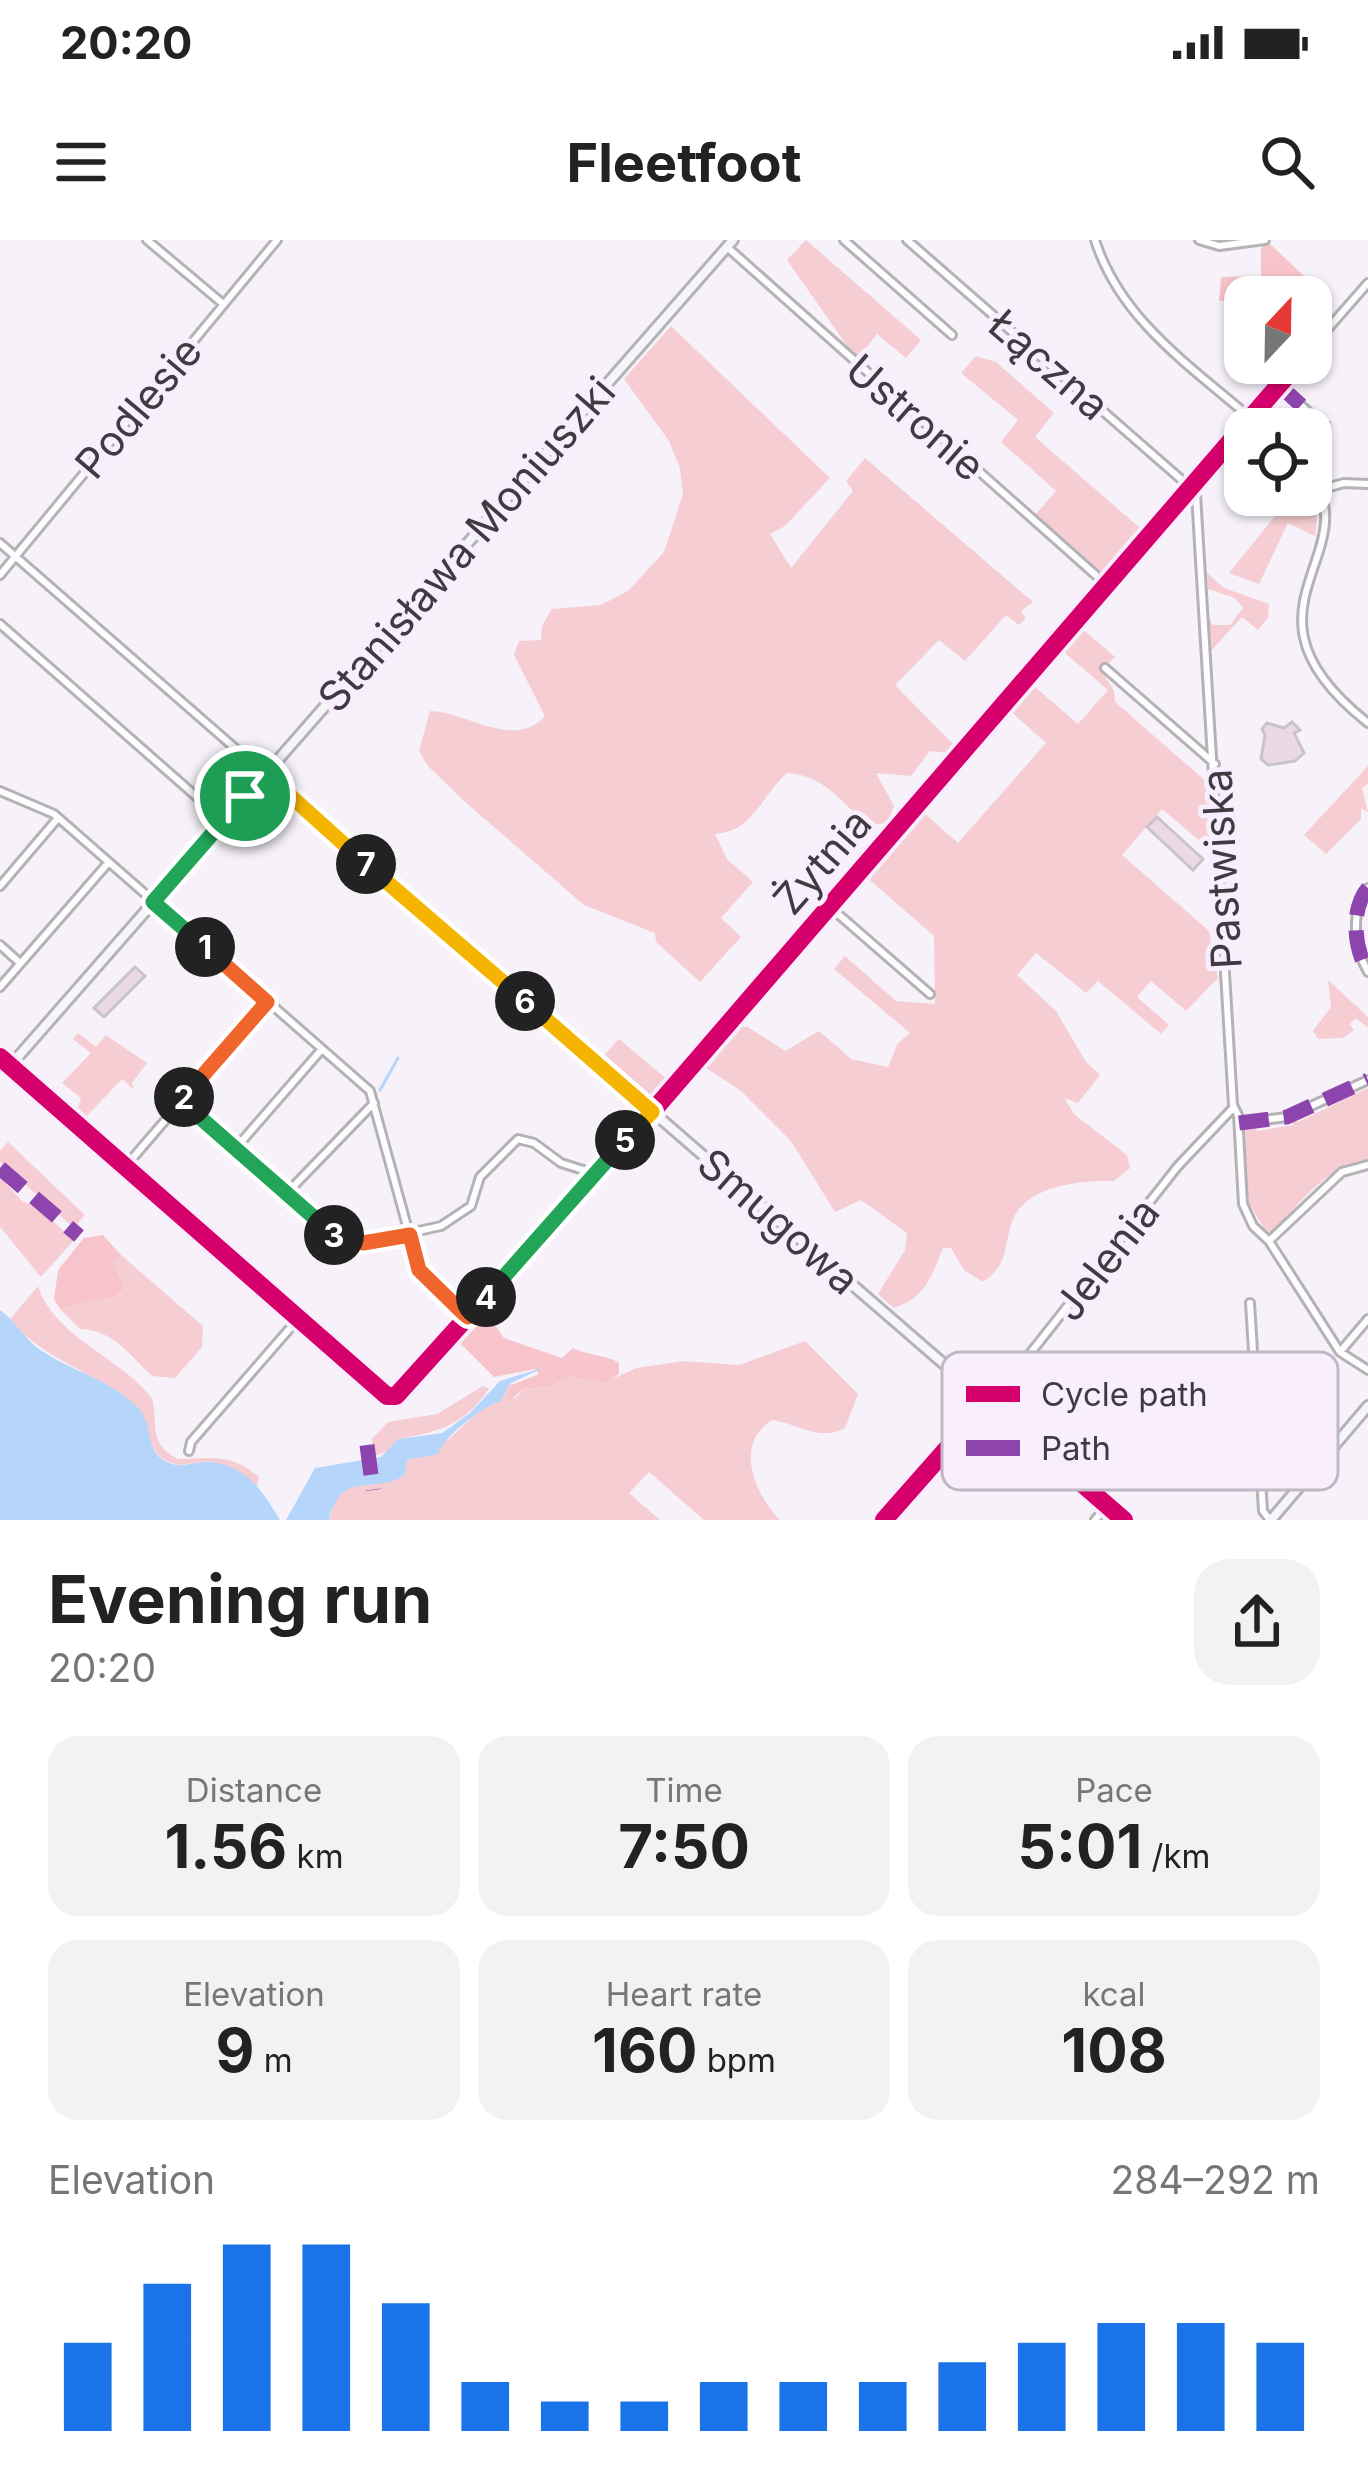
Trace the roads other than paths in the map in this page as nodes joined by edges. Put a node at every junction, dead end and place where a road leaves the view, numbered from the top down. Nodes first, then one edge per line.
1 (146, 240) edge
2 (278, 240) edge
3 (844, 240) edge
4 (907, 240) edge
5 (1095, 240) edge
6 (1199, 240) edge
7 (1264, 240) edge
8 (730, 243) edge
9 (1368, 283) edge
10 (223, 303) junction
11 (1332, 324) edge
12 (952, 335) dead end
13 (1279, 385) joint
14 (1239, 408) edge
15 (1259, 408) edge
16 (1305, 408) edge
17 (1224, 449) edge
18 (1368, 484) edge
19 (1332, 486) edge
20 (1191, 488) junction
21 (1326, 516) edge
22 (0, 543) edge
23 (14, 556) junction
24 (0, 575) edge
25 (1108, 586) junction
26 (0, 624) edge
27 (1105, 668) dead end
28 (1368, 723) edge
29 (1216, 765) junction
30 (265, 773) junction
31 (0, 790) edge
32 (58, 818) junction
33 (224, 820) junction
34 (108, 863) junction
35 (0, 886) edge
36 (1368, 888) edge
37 (153, 902) junction
38 (830, 907) junction
39 (0, 945) edge
40 (20, 963) junction
41 (1368, 972) edge
42 (0, 987) edge
43 (930, 994) dead end
44 (267, 1002) junction
45 (322, 1049) junction
46 (0, 1057) edge
47 (10, 1066) junction
48 (1368, 1080) edge
49 (180, 1100) junction
50 (374, 1103) junction
51 (1234, 1107) junction
52 (652, 1112) junction
53 (1239, 1123) junction
54 (235, 1149) junction
55 (1368, 1166) edge
56 (125, 1167) junction
57 (596, 1174) junction
58 (286, 1194) junction
59 (410, 1235) junction
60 (1269, 1241) junction
61 (1250, 1303) dead end
62 (468, 1317) junction
63 (298, 1318) junction
64 (1368, 1319) edge
65 (1031, 1352) edge
66 (1253, 1352) edge
67 (1340, 1352) junction
68 (942, 1362) edge
69 (1368, 1370) edge
70 (1368, 1406) edge
71 (1338, 1441) edge
72 (189, 1451) dead end
73 (942, 1454) edge
74 (1091, 1490) edge
75 (1262, 1490) edge
76 (1296, 1490) edge
77 (1108, 1505) junction
78 (884, 1520) edge
79 (1095, 1520) edge
80 (1124, 1520) edge
81 (1270, 1520) edge

1 - 10 street
2 - 10 street, Podlesie
3 - 12 street
4 - 20 street, Łączna
5 - 14 street
6 - 7 street
8 - 25 street, Ustronie
8 - 30 street, Stanisława Moniuszki
9 - 11 street
10 - 23 street, Podlesie
13 - 15 street, Żytnia
13 - 16 street
17 - 20 street, Żytnia
18 - 19 street
20 - 25 street, Żytnia
20 - 29 street, Pastwiska
21 - 28 street
22 - 23 street, Smugowa
23 - 24 street, Podlesie
23 - 30 street, Smugowa
25 - 38 street, Żytnia
26 - 33 street
27 - 29 street
29 - 51 street, Pastwiska
30 - 33 street, Stanisława Moniuszki
30 - 52 street, Smugowa
31 - 32 street
32 - 34 street
32 - 35 street
33 - 37 street, Stanisława Moniuszki
34 - 37 street
34 - 40 street
36 - 41 street
37 - 44 street
37 - 47 street, Stanisława Moniuszki
38 - 43 street
38 - 52 street, Żytnia
39 - 40 street
40 - 42 street
44 - 45 street
44 - 49 street
45 - 50 street
45 - 54 street
46 - 47 street
47 - 56 street
48 - 53 street
49 - 54 street
49 - 56 street
50 - 58 street
50 - 59 street
51 - 53 street, Pastwiska
51 - 65 street, Jelenia
52 - 57 street, Żytnia
52 - 68 street, Smugowa
53 - 60 street, Pastwiska
54 - 58 street
55 - 60 street
56 - 63 street
57 - 59 street
57 - 62 street, Żytnia
58 - 59 street
59 - 62 street
60 - 67 street, Pastwiska
61 - 66 street
62 - 63 street, Żytnia
63 - 72 street
64 - 67 street
67 - 69 street
70 - 71 street
73 - 78 street, Jelenia
74 - 77 street, Smugowa
75 - 81 street
76 - 81 street
77 - 79 street
77 - 80 street, Smugowa

